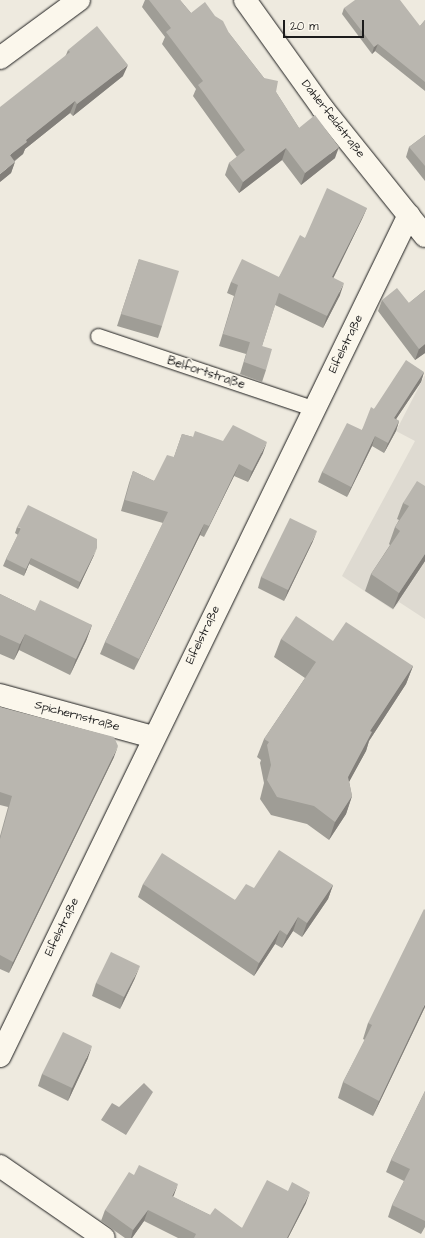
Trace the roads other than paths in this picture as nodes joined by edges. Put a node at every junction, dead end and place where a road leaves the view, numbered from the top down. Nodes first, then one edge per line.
1 (79, 0) edge
2 (245, 0) edge
3 (0, 58) edge
4 (409, 215) junction
5 (425, 236) edge
6 (98, 336) dead end
7 (314, 408) junction
8 (0, 695) edge
9 (153, 737) junction
10 (0, 1056) edge
11 (0, 1166) edge
12 (104, 1238) edge

1 - 3 street
2 - 4 street, Dahlerfeldstraße
4 - 5 street, Dahlerfeldstraße
4 - 7 street, Eifelstraße
6 - 7 lane, Belfortstraße
7 - 9 street, Eifelstraße
8 - 9 street, Spichernstraße
9 - 10 street, Eifelstraße
11 - 12 street

